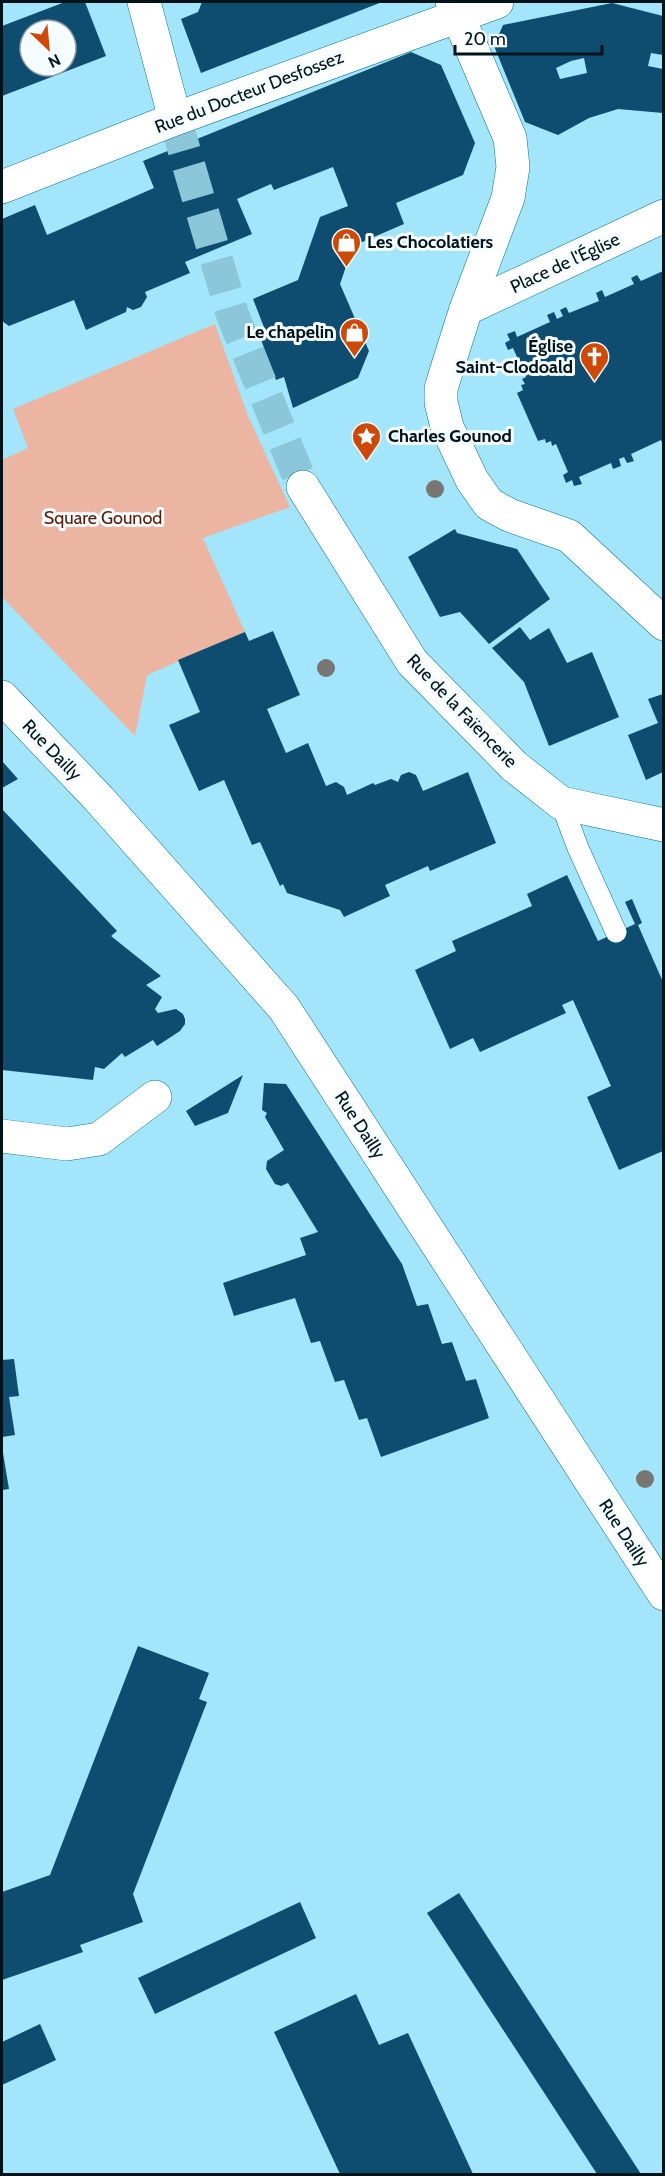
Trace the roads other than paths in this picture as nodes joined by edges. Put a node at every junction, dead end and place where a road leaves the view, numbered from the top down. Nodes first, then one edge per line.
1 (144, 2) edge
2 (497, 2) edge
3 (455, 8) edge
4 (175, 119) junction
5 (2, 187) edge
6 (663, 216) edge
7 (466, 309) junction
8 (303, 487) tunnel mouth
9 (663, 624) edge
10 (2, 697) edge
11 (561, 803) junction
12 (663, 825) edge
13 (616, 932) dead end
14 (155, 1097) dead end
15 (2, 1136) edge
16 (663, 1594) edge

1 - 4 street
2 - 3 street, Rue du Docteur Desfossez
3 - 4 street, Rue du Docteur Desfossez
3 - 7 street
4 - 5 street, Rue du Docteur Desfossez
6 - 7 street, Place de l'Église
7 - 9 street
8 - 11 street, Rue de la Faïencerie
10 - 16 street, Rue Dailly
11 - 12 street, Rue de la Faïencerie
11 - 13 lane
14 - 15 street

